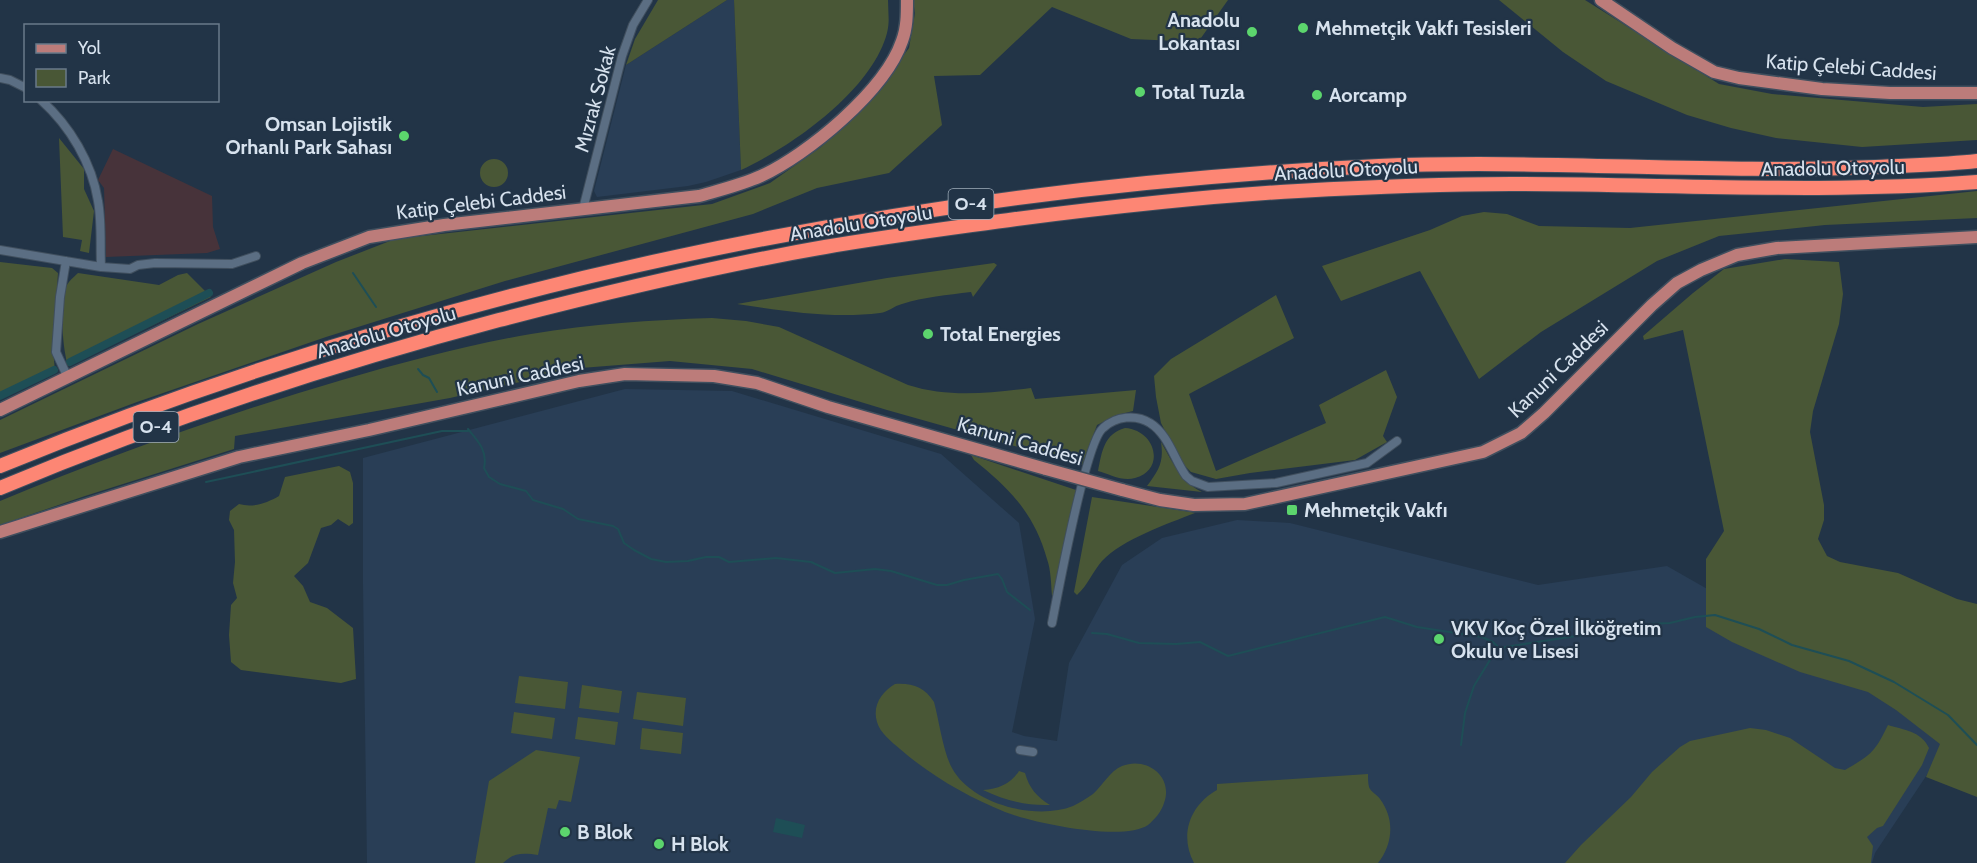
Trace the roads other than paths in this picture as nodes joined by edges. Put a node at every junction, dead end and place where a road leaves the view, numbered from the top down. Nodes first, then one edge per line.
1 (648, 0) edge
2 (907, 0) edge
3 (1601, 0) edge
4 (0, 78) edge
5 (24, 87) edge
6 (1977, 93) edge
7 (43, 102) edge
8 (1977, 161) edge
9 (1977, 182) edge
10 (584, 209) junction
11 (1977, 237) edge
12 (0, 250) edge
13 (256, 255) dead end
14 (66, 261) junction
15 (101, 267) junction
16 (68, 378) junction
17 (0, 410) edge
18 (1397, 441) dead end
19 (0, 466) edge
20 (0, 488) edge
21 (0, 532) edge
22 (1052, 623) dead end
23 (1020, 750) dead end
24 (1033, 752) dead end

1 - 10 street, Mızrak Sokak
2 - 10 main road, Katip Çelebi Caddesi
3 - 6 main road, Katip Çelebi Caddesi
4 - 5 street
7 - 15 street
8 - 19 highway, Anadolu Otoyolu / O-4
9 - 20 highway, Anadolu Otoyolu / O-4
10 - 16 main road, Katip Çelebi Caddesi
11 - 21 main road, Kanuni Caddesi, bridge
12 - 14 street
13 - 15 street
14 - 15 street
14 - 16 street
16 - 17 main road, Katip Çelebi Caddesi
18 - 22 street
23 - 24 street

